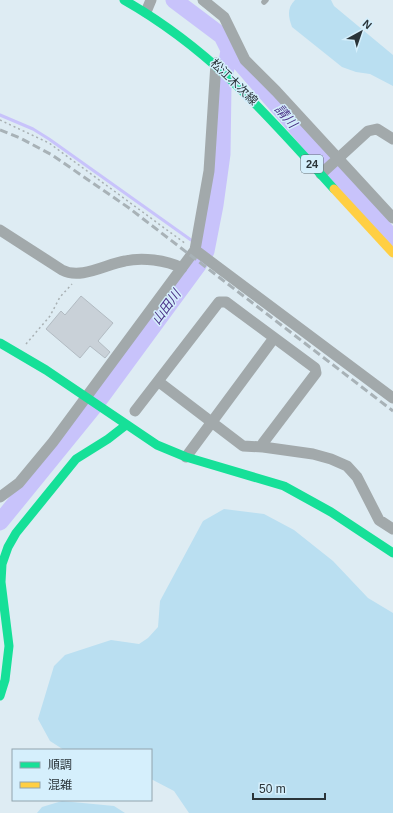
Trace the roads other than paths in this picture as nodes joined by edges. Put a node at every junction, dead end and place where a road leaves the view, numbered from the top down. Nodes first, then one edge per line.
1 (124, 0) edge
2 (151, 0) edge
3 (203, 0) edge
4 (146, 12) junction
5 (218, 65) junction
6 (393, 139) edge
7 (338, 159) junction
8 (324, 172) junction
9 (393, 218) edge
10 (0, 230) edge
11 (393, 253) edge
12 (201, 254) junction
13 (182, 268) junction
14 (274, 338) junction
15 (0, 343) edge
16 (158, 382) junction
17 (393, 398) edge
18 (92, 402) junction
19 (135, 410) dead end
20 (211, 422) junction
21 (126, 425) junction
22 (263, 446) junction
23 (186, 457) junction
24 (0, 497) edge
25 (393, 529) edge
26 (393, 553) edge
27 (0, 696) edge

1 - 4 street, 松江木次線 / 24
2 - 4 street
3 - 7 street
4 - 5 street, 松江木次線 / 24
5 - 8 street, 松江木次線 / 24
5 - 12 street
6 - 7 street
7 - 8 street
7 - 9 street
8 - 11 street, 松江木次線 / 24
10 - 13 street
12 - 13 street
12 - 17 street
13 - 18 street
14 - 16 street
14 - 20 street
14 - 22 street
15 - 18 street
16 - 19 street
16 - 20 street
18 - 21 street
18 - 24 street
20 - 22 street
20 - 23 street
21 - 23 street
21 - 27 street
22 - 25 street
23 - 26 street

